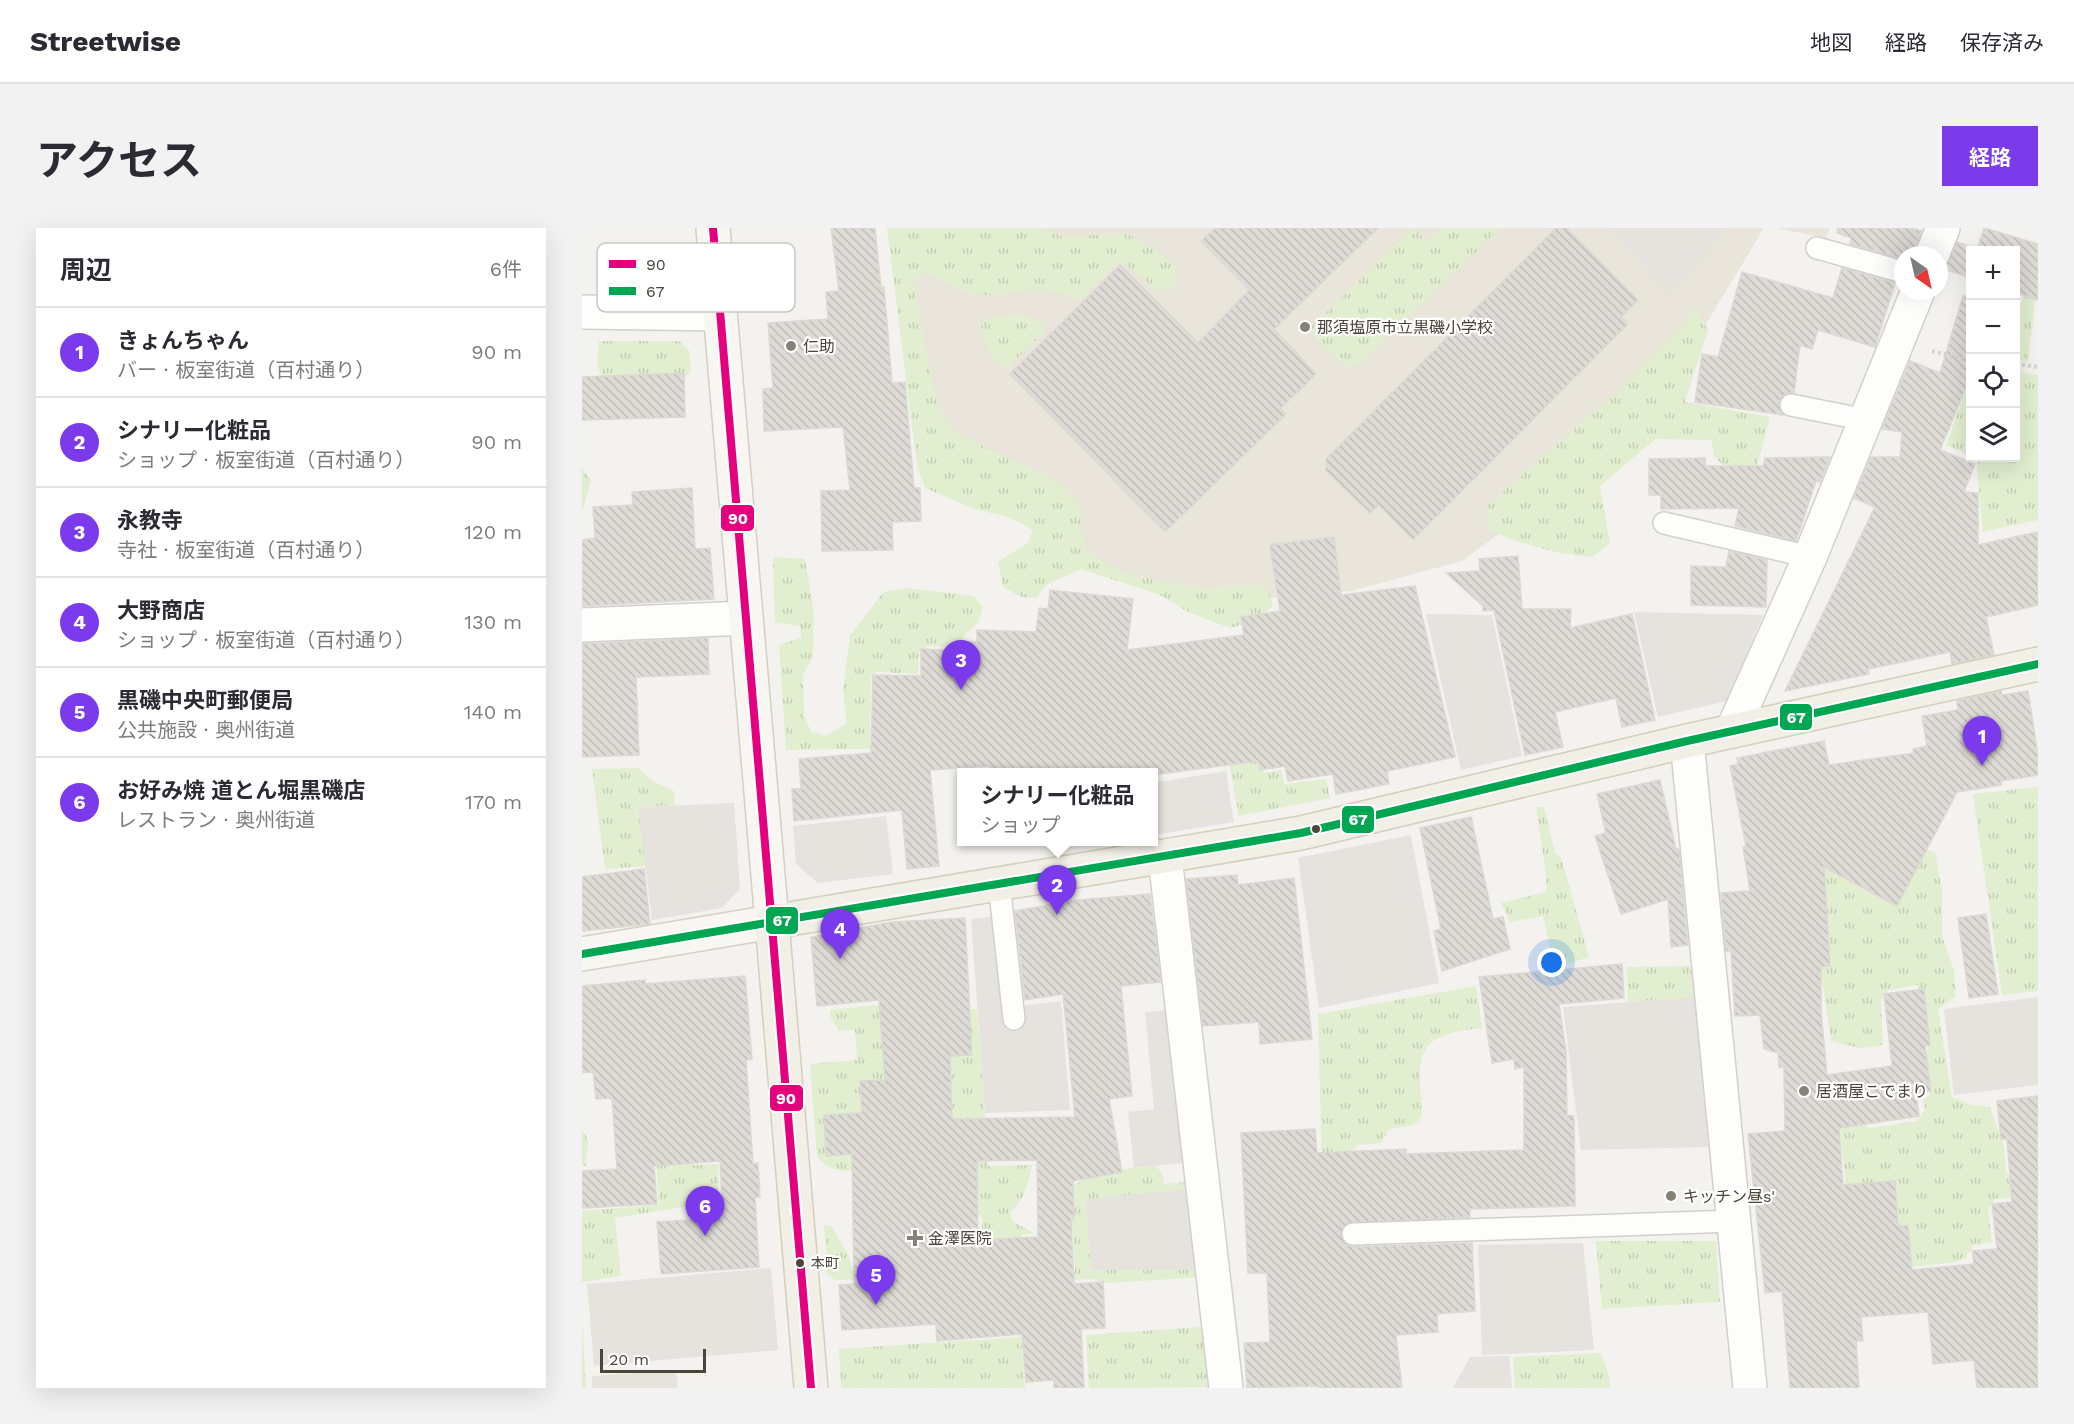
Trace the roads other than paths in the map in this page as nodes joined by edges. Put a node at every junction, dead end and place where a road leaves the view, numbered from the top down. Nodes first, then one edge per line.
1 (713, 228) edge
2 (1943, 228) edge
3 (714, 243) edge
4 (1936, 246) edge
5 (1817, 248) dead end
6 (1894, 269) edge
7 (1914, 300) edge
8 (582, 312) edge
9 (720, 314) joint
10 (1791, 405) dead end
11 (1866, 420) junction
12 (1664, 523) dead end
13 (1810, 557) junction
14 (746, 618) junction
15 (582, 625) edge
16 (2038, 664) edge
17 (1732, 731) junction
18 (1687, 741) junction
19 (1165, 856) junction
20 (999, 883) junction
21 (772, 922) junction
22 (582, 954) edge
23 (1014, 1019) dead end
24 (1734, 1221) junction
25 (1353, 1234) dead end
26 (811, 1388) edge
27 (1226, 1388) edge
28 (1750, 1388) edge

1 - 3 main road
2 - 4 street
5 - 6 lane
7 - 11 street
8 - 9 street
9 - 14 main road
10 - 11 lane
11 - 13 street
12 - 13 lane
13 - 17 street
14 - 15 street
14 - 21 main road
16 - 17 main road
17 - 18 main road
18 - 19 main road
18 - 24 street
19 - 20 main road
19 - 27 street
20 - 21 main road
20 - 23 lane
21 - 22 main road
21 - 26 main road
24 - 25 lane
24 - 28 street

